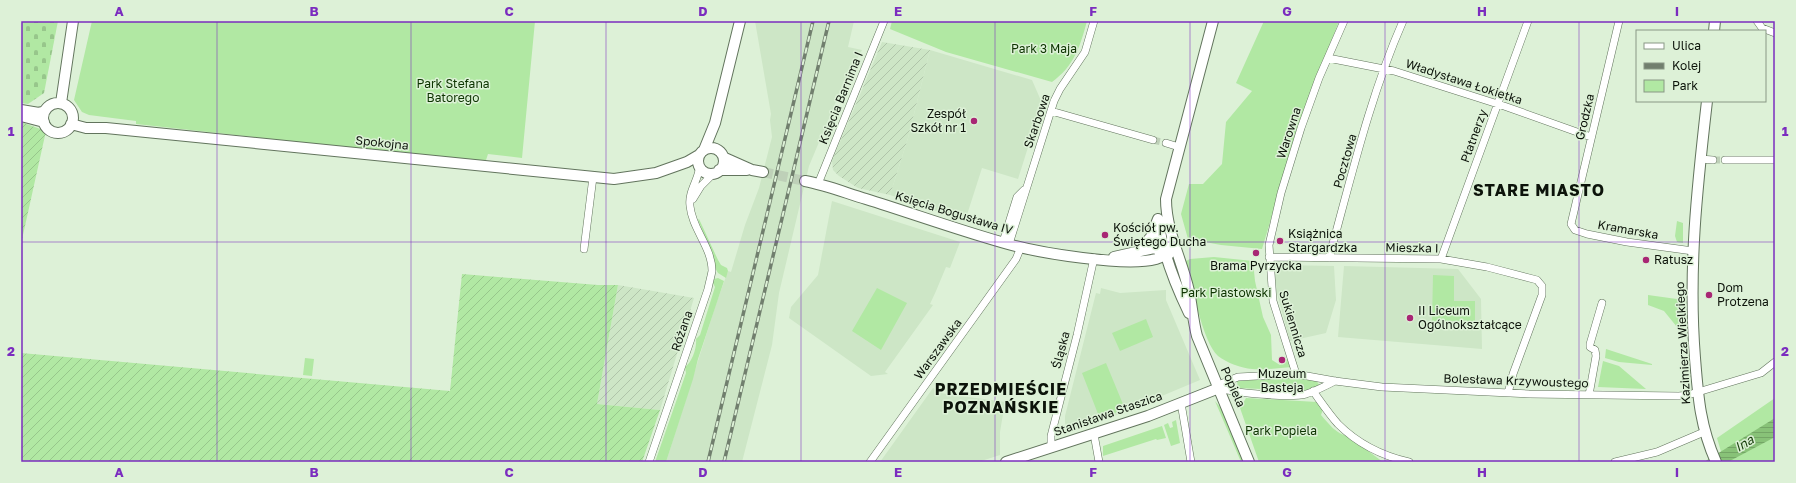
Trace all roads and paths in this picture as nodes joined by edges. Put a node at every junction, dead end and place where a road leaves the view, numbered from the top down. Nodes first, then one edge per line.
1 (74, 21) edge
2 (740, 21) edge
3 (884, 21) edge
4 (1094, 21) edge
5 (1213, 21) edge
6 (1344, 21) edge
7 (1403, 21) edge
8 (1528, 21) edge
9 (1619, 21) edge
10 (1757, 21) edge
11 (1775, 33) edge
12 (1328, 58) junction
13 (1384, 70) junction
14 (1707, 102) edge
15 (61, 103) junction
16 (1498, 104) junction
17 (21, 110) edge
18 (44, 111) junction
19 (1051, 111) junction
20 (21, 116) edge
21 (71, 121) junction
22 (44, 122) junction
23 (715, 123) junction
24 (1591, 137) junction
25 (1153, 140) tunnel mouth
26 (1166, 144) tunnel mouth
27 (1179, 147) junction
28 (702, 153) junction
29 (722, 154) junction
30 (1700, 159) junction
31 (1713, 160) tunnel mouth
32 (1725, 160) tunnel mouth
33 (1775, 160) edge
34 (699, 169) junction
35 (752, 170) junction
36 (716, 172) junction
37 (763, 172) tunnel mouth
38 (656, 173) junction
39 (593, 177) junction
40 (806, 181) tunnel mouth
41 (818, 184) junction
42 (1166, 199) junction
43 (690, 207) junction
44 (1572, 217) joint
45 (1158, 218) junction
46 (1172, 236) junction
47 (1006, 243) junction
48 (1022, 247) junction
49 (584, 249) dead end
50 (1137, 251) junction
51 (1693, 251) junction
52 (1167, 252) junction
53 (1269, 256) junction
54 (1095, 258) junction
55 (1329, 258) junction
56 (1441, 259) junction
57 (1151, 260) junction
58 (1171, 269) junction
59 (1182, 269) junction
60 (1602, 303) dead end
61 (1194, 323) junction
62 (1775, 362) edge
63 (1296, 374) junction
64 (1335, 381) junction
65 (1219, 388) junction
66 (1313, 392) junction
67 (1508, 393) junction
68 (1697, 393) junction
69 (1589, 395) junction
70 (1180, 403) junction
71 (1704, 432) junction
72 (1094, 434) junction
73 (1051, 448) junction
74 (649, 462) edge
75 (870, 462) edge
76 (1006, 462) edge
77 (1099, 462) edge
78 (1191, 462) edge
79 (1249, 462) edge
80 (1409, 462) edge
81 (1615, 462) edge
82 (1716, 462) edge

1 - 15 street
2 - 23 street
3 - 41 street, Księcia Barnima I
4 - 19 street, Skarbowa
5 - 27 street
6 - 12 street, Warowna
7 - 13 street, Pocztowa
8 - 16 street, Płatnerzy
9 - 24 street, Grodzka
10 - 11 street
12 - 13 street, Władysława Łokietka
12 - 53 street, Warowna
13 - 16 street, Władysława Łokietka
13 - 55 street, Pocztowa
14 - 30 street, Kazimierza Wielkiego
15 - 18 street
15 - 21 street
16 - 24 street, Władysława Łokietka
16 - 56 street, Płatnerzy
17 - 18 street
18 - 22 street
19 - 25 street
19 - 47 street, Skarbowa
20 - 22 street
21 - 22 street
21 - 39 street, Spokojna
23 - 28 street
23 - 29 street
24 - 44 street, Grodzka
26 - 27 street
27 - 42 street
28 - 29 street
28 - 34 street
28 - 38 street, Spokojna
29 - 35 street
29 - 36 street
30 - 31 street
30 - 51 street, Kazimierza Wielkiego
32 - 33 street
34 - 36 street
34 - 38 street, Spokojna
34 - 43 street, Różana
35 - 36 street
35 - 37 street
36 - 43 street
38 - 39 street, Spokojna
39 - 49 street
40 - 41 street, Księcia Bogusława IV
41 - 47 street, Księcia Bogusława IV
42 - 45 street
42 - 46 street, Popiela
43 - 74 street, Różana
44 - 51 street, Kramarska
45 - 50 street
45 - 52 street, Popiela
46 - 52 street
46 - 59 street, Popiela
47 - 48 street, Księcia Bogusława IV
48 - 54 street, Księcia Bogusława IV
48 - 75 street, Warszawska
50 - 52 street, Księcia Bogusława IV
50 - 54 street, Księcia Bogusława IV
51 - 68 street, Kazimierza Wielkiego
52 - 57 street, Księcia Bogusława IV
52 - 58 street, Popiela
52 - 59 street
53 - 55 street, Mieszka I
53 - 63 street, Sukiennicza
54 - 57 street, Księcia Bogusława IV
54 - 73 street, Śląska
55 - 56 street, Mieszka I
56 - 67 street, Mieszka I
57 - 58 street
58 - 61 street, Popiela
59 - 61 street, Popiela
60 - 69 street
61 - 65 street, Popiela
62 - 68 street, Bolesława Krzywoustego
63 - 64 street, Bolesława Krzywoustego
63 - 65 street, Bolesława Krzywoustego
64 - 66 street
64 - 67 street, Bolesława Krzywoustego
65 - 66 street
65 - 70 street, Stanisława Staszica
65 - 79 street, Popiela
66 - 80 street
67 - 69 street, Bolesława Krzywoustego
68 - 69 street, Bolesława Krzywoustego
68 - 71 street, Kazimierza Wielkiego
70 - 72 street, Stanisława Staszica
70 - 78 street
71 - 81 street
71 - 82 street, Kazimierza Wielkiego
72 - 73 street, Stanisława Staszica
72 - 77 street
73 - 76 street, Stanisława Staszica

